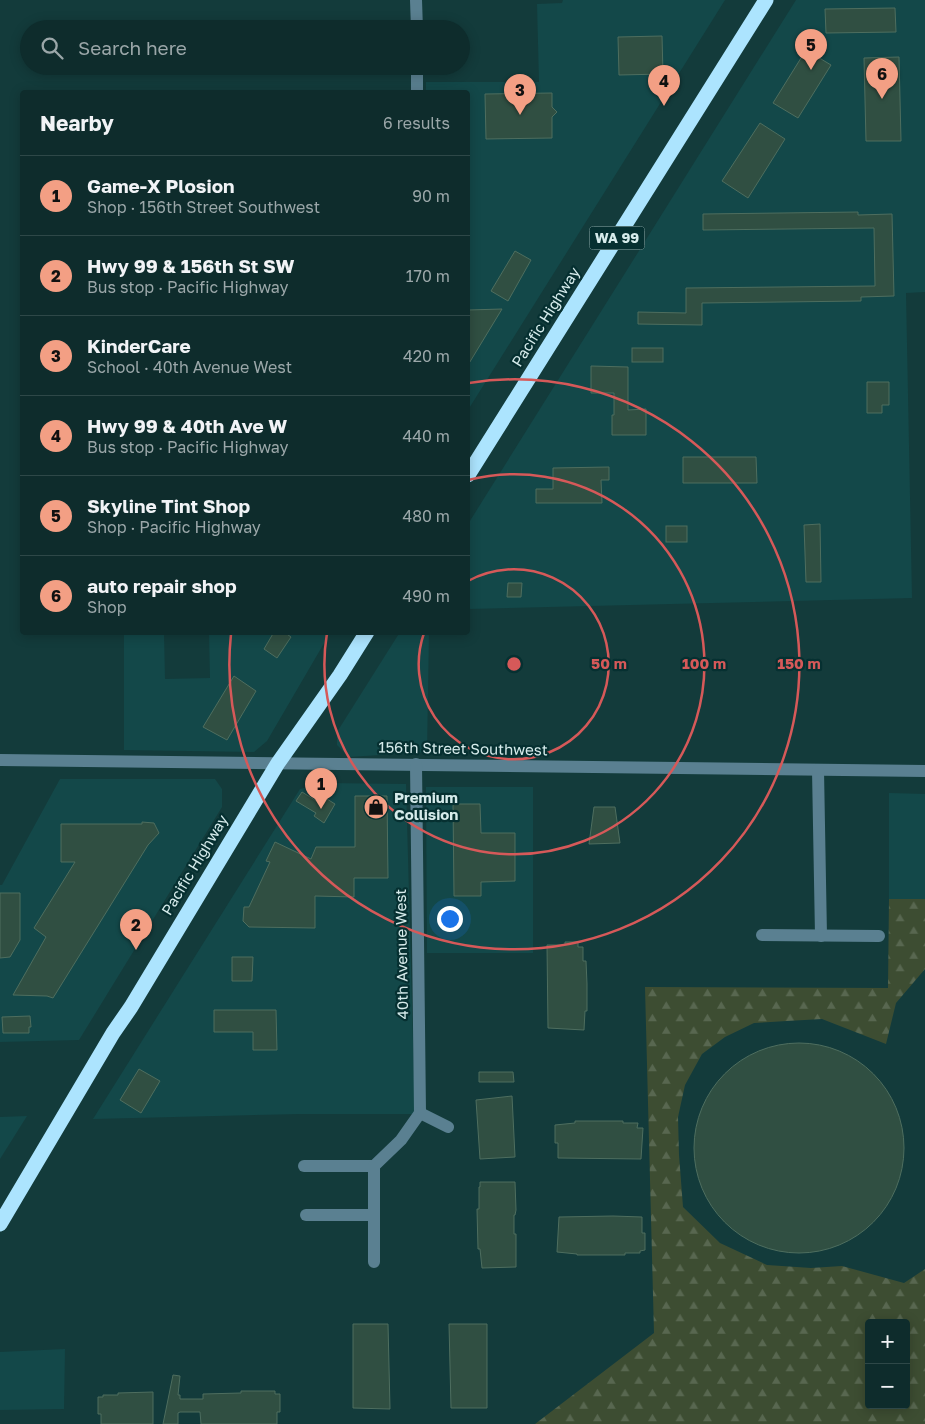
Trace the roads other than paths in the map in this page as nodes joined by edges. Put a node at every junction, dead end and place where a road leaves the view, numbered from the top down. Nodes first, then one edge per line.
1 (416, 0) edge
2 (766, 0) edge
3 (416, 20) edge
4 (417, 75) edge
5 (417, 90) edge
6 (470, 473) edge
7 (365, 635) edge
8 (0, 760) edge
9 (278, 763) junction
10 (416, 764) junction
11 (818, 770) junction
12 (925, 771) edge
13 (762, 935) dead end
14 (821, 936) junction
15 (879, 936) dead end
16 (420, 1113) junction
17 (448, 1127) dead end
18 (304, 1166) dead end
19 (374, 1166) junction
20 (306, 1215) dead end
21 (374, 1215) junction
22 (0, 1224) edge
23 (374, 1262) dead end

1 - 3 street
2 - 6 highway, Pacific Highway / WA 99
4 - 5 street
7 - 9 highway, Pacific Highway
8 - 9 street, 156th Street Southwest
9 - 10 street, 156th Street Southwest
9 - 22 highway, Pacific Highway
10 - 11 street, 156th Street Southwest
10 - 16 street, 40th Avenue West
11 - 12 street, 156th Street Southwest
11 - 14 street
13 - 14 street
14 - 15 street
16 - 17 street
16 - 19 street
18 - 19 street
19 - 21 street
20 - 21 street
21 - 23 street

